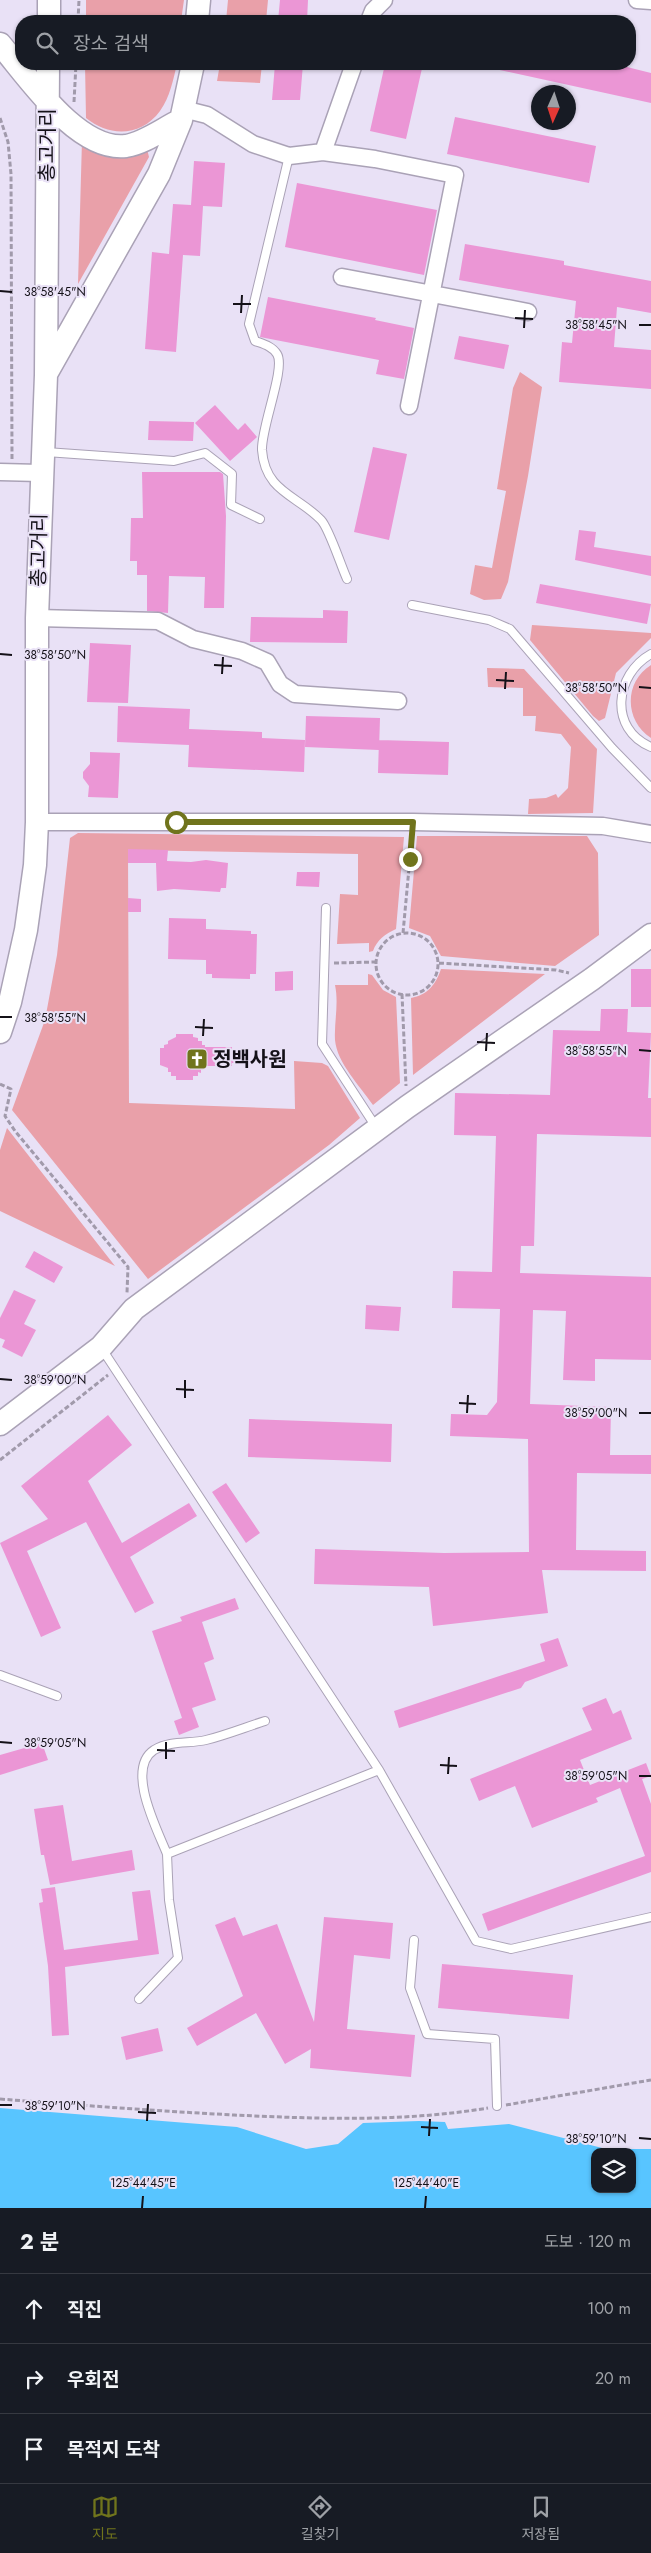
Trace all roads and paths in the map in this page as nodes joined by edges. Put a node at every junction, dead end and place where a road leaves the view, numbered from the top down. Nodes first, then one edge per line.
1 (50, 0) edge
2 (79, 0) edge
3 (199, 0) edge
4 (384, 0) edge
5 (637, 0) edge
6 (651, 1) edge
7 (49, 15) edge
8 (78, 15) edge
9 (198, 15) edge
10 (371, 15) edge
11 (0, 44) edge
12 (15, 61) edge
13 (23, 70) edge
14 (48, 70) edge
15 (76, 70) edge
16 (191, 70) edge
17 (352, 70) edge
18 (47, 98) junction
19 (182, 115) junction
20 (0, 118) edge
21 (73, 128) junction
22 (324, 152) junction
23 (289, 156) junction
24 (342, 277) dead end
25 (431, 295) junction
26 (528, 312) dead end
27 (46, 374) junction
28 (409, 406) dead end
29 (41, 462) junction
30 (6, 472) edge
31 (260, 520) dead end
32 (347, 579) dead end
33 (412, 605) dead end
34 (37, 618) junction
35 (651, 654) edge
36 (398, 701) dead end
37 (651, 747) edge
38 (651, 788) edge
39 (38, 822) junction
40 (413, 822) junction
41 (651, 834) edge
42 (326, 908) dead end
43 (403, 933) junction
44 (651, 935) edge
45 (376, 962) junction
46 (324, 963) junction
47 (438, 963) junction
48 (592, 979) junction
49 (402, 994) junction
50 (5, 1002) edge
51 (0, 1032) edge
52 (0, 1084) edge
53 (407, 1107) junction
54 (377, 1128) junction
55 (134, 1309) junction
56 (101, 1348) junction
57 (114, 1370) junction
58 (0, 1424) edge
59 (0, 1460) edge
60 (0, 1675) edge
61 (57, 1696) dead end
62 (265, 1721) dead end
63 (379, 1770) junction
64 (167, 1854) junction
65 (651, 1917) edge
66 (414, 1940) dead end
67 (139, 1999) dead end
68 (651, 2080) edge
69 (0, 2099) edge
70 (497, 2106) junction

1 - 7 main road
2 - 8 path
3 - 9 main road
4 - 10 street
5 - 6 street
11 - 12 main road
13 - 18 main road
14 - 18 main road, 총고거리
15 - 21 path
16 - 19 main road
17 - 22 street
18 - 21 main road
18 - 27 main road, 총고거리
19 - 21 main road
19 - 23 street
19 - 27 main road
20 - 30 path
22 - 23 street
22 - 25 street
23 - 32 lane
24 - 25 street
25 - 26 street
25 - 28 street
27 - 29 main road, 총고거리
29 - 30 street
29 - 31 lane
29 - 34 main road, 총고거리
33 - 38 lane
34 - 36 street
34 - 39 main road, 총고거리
35 - 37 lane
39 - 40 street
39 - 50 main road, 총고거리
40 - 41 street
40 - 43 path
42 - 46 lane
43 - 45 path
43 - 47 path
44 - 48 main road
45 - 46 path
45 - 49 path
46 - 54 lane
47 - 48 path
47 - 49 path
48 - 53 main road
49 - 53 path
50 - 51 main road, 총고거리
52 - 55 path
53 - 54 main road
54 - 55 main road
55 - 56 main road
56 - 57 lane
56 - 58 main road
57 - 59 path
57 - 63 lane
60 - 61 lane
62 - 64 lane
63 - 64 lane
63 - 65 lane
64 - 67 lane
66 - 70 lane
68 - 70 path
69 - 70 path

